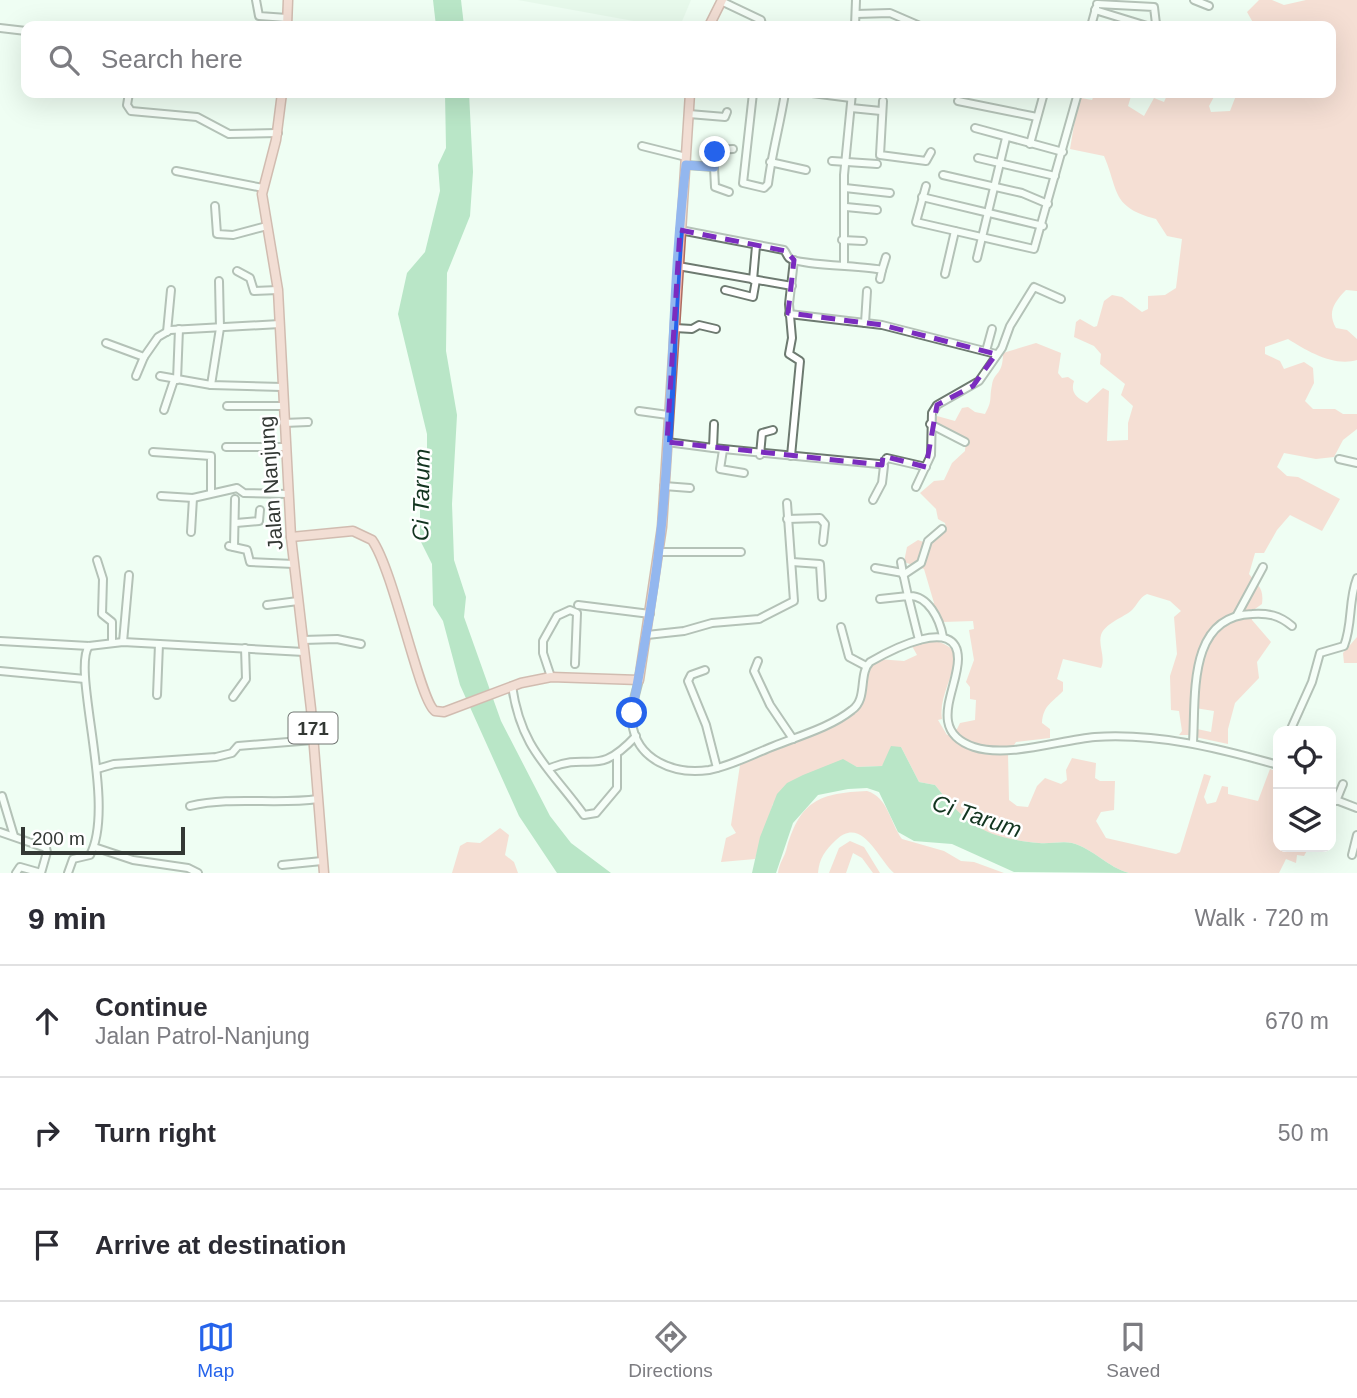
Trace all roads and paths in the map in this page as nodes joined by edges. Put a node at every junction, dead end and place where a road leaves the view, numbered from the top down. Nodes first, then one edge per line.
1 (256, 0) edge
2 (288, 0) edge
3 (856, 0) edge
4 (1194, 0) edge
5 (722, 1) edge
6 (1096, 5) edge
7 (1209, 6) dead end
8 (856, 14) junction
9 (282, 21) edge
10 (287, 21) edge
11 (712, 21) edge
12 (761, 21) edge
13 (855, 21) edge
14 (908, 21) edge
15 (1122, 21) edge
16 (1156, 21) edge
17 (0, 28) edge
18 (21, 30) edge
19 (129, 98) edge
20 (282, 98) edge
21 (690, 98) edge
22 (752, 98) edge
23 (784, 98) edge
24 (852, 98) edge
25 (1043, 98) edge
26 (1077, 98) edge
27 (883, 101) dead end
28 (958, 101) dead end
29 (851, 108) junction
30 (881, 111) junction
31 (727, 112) dead end
32 (689, 114) junction
33 (1037, 117) junction
34 (975, 128) dead end
35 (278, 133) junction
36 (1006, 138) junction
37 (1030, 144) junction
38 (642, 146) dead end
39 (733, 149) dead end
40 (931, 152) dead end
41 (1063, 152) junction
42 (978, 158) dead end
43 (686, 161) junction
44 (832, 161) dead end
45 (770, 162) junction
46 (846, 162) junction
47 (1000, 163) junction
48 (877, 164) dead end
49 (714, 167) junction
50 (807, 170) dead end
51 (176, 171) dead end
52 (943, 175) dead end
53 (1055, 176) junction
54 (926, 186) dead end
55 (263, 188) junction
56 (845, 188) junction
57 (994, 188) junction
58 (729, 192) dead end
59 (890, 193) dead end
60 (922, 197) junction
61 (1048, 204) junction
62 (215, 206) dead end
63 (846, 207) junction
64 (877, 210) dead end
65 (988, 213) junction
66 (267, 226) junction
67 (1043, 226) junction
68 (680, 230) junction
69 (955, 231) junction
70 (981, 237) junction
71 (842, 240) junction
72 (863, 241) dead end
73 (756, 246) junction
74 (886, 257) dead end
75 (977, 258) dead end
76 (794, 260) junction
77 (844, 265) junction
78 (678, 266) junction
79 (882, 270) junction
80 (237, 271) dead end
81 (945, 274) dead end
82 (880, 279) dead end
83 (755, 280) junction
84 (219, 281) dead end
85 (792, 286) junction
86 (171, 290) dead end
87 (278, 290) junction
88 (725, 290) dead end
89 (867, 291) dead end
90 (1061, 299) dead end
91 (789, 314) junction
92 (865, 323) junction
93 (280, 324) junction
94 (220, 328) junction
95 (675, 328) junction
96 (992, 328) dead end
97 (178, 329) junction
98 (716, 329) dead end
99 (167, 331) junction
100 (106, 343) dead end
101 (986, 351) junction
102 (996, 354) junction
103 (144, 357) junction
104 (136, 376) dead end
105 (160, 376) dead end
106 (175, 380) junction
107 (211, 385) junction
108 (282, 387) junction
109 (227, 406) dead end
110 (284, 406) junction
111 (164, 410) dead end
112 (639, 411) dead end
113 (668, 415) junction
114 (307, 422) dead end
115 (285, 423) junction
116 (715, 424) dead end
117 (930, 424) junction
118 (773, 430) dead end
119 (667, 442) junction
120 (965, 442) dead end
121 (226, 447) dead end
122 (286, 447) junction
123 (713, 448) junction
124 (723, 450) junction
125 (153, 452) dead end
126 (760, 454) junction
127 (791, 456) junction
128 (1339, 459) dead end
129 (1357, 463) edge
130 (882, 465) junction
131 (926, 467) junction
132 (744, 473) dead end
133 (664, 486) junction
134 (916, 487) dead end
135 (690, 488) dead end
136 (211, 492) junction
137 (288, 494) junction
138 (161, 496) dead end
139 (193, 498) junction
140 (235, 499) dead end
141 (873, 500) dead end
142 (787, 503) dead end
143 (260, 510) dead end
144 (787, 519) junction
145 (236, 523) junction
146 (942, 529) dead end
147 (191, 532) dead end
148 (291, 537) junction
149 (823, 542) dead end
150 (659, 552) junction
151 (741, 552) dead end
152 (97, 560) dead end
153 (250, 562) junction
154 (792, 562) junction
155 (901, 562) dead end
156 (294, 564) junction
157 (1263, 567) dead end
158 (875, 568) dead end
159 (250, 572) dead end
160 (903, 574) junction
161 (129, 575) dead end
162 (1357, 578) edge
163 (908, 596) junction
164 (822, 597) dead end
165 (880, 599) dead end
166 (298, 601) junction
167 (267, 605) dead end
168 (578, 606) dead end
169 (650, 614) junction
170 (1237, 615) junction
171 (1292, 626) dead end
172 (841, 627) dead end
173 (647, 635) junction
174 (943, 637) junction
175 (303, 640) junction
176 (919, 640) junction
177 (0, 641) edge
178 (112, 642) junction
179 (123, 642) junction
180 (159, 644) junction
181 (361, 644) dead end
182 (89, 646) junction
183 (245, 648) junction
184 (304, 652) junction
185 (758, 661) dead end
186 (575, 664) dead end
187 (866, 666) junction
188 (705, 670) dead end
189 (0, 671) edge
190 (551, 677) junction
191 (85, 679) junction
192 (639, 680) junction
193 (510, 687) junction
194 (157, 695) dead end
195 (233, 697) dead end
196 (1292, 726) edge
197 (636, 736) junction
198 (793, 738) junction
199 (313, 740) junction
200 (1194, 742) junction
201 (617, 755) junction
202 (1273, 764) edge
203 (550, 768) junction
204 (717, 768) junction
205 (97, 769) junction
206 (1343, 784) dead end
207 (1336, 794) edge
208 (2, 796) dead end
209 (318, 799) junction
210 (1336, 800) edge
211 (190, 806) dead end
212 (1357, 808) edge
213 (0, 832) edge
214 (1357, 835) edge
215 (14, 836) junction
216 (94, 847) junction
217 (1352, 855) dead end
218 (322, 861) junction
219 (162, 864) junction
220 (282, 865) dead end
221 (16, 873) edge
222 (41, 873) edge
223 (68, 873) edge
224 (163, 873) edge
225 (198, 873) edge
226 (324, 873) edge

1 - 9 street
2 - 10 main road
3 - 8 street
4 - 7 street
5 - 11 main road
5 - 12 street
6 - 15 street
6 - 16 street
8 - 13 street
8 - 14 street
17 - 18 street
19 - 35 street
20 - 35 main road, Jalan Nanjung / 171
21 - 32 main road
22 - 45 street
23 - 45 street
24 - 29 street
25 - 33 street
26 - 41 street
27 - 30 street
28 - 33 street
29 - 30 street
29 - 46 street
30 - 40 street
31 - 32 street
32 - 43 main road
33 - 37 street
34 - 36 street
35 - 55 main road, Jalan Nanjung / 171
36 - 37 street
36 - 47 street
37 - 41 street
38 - 43 street
39 - 49 street
41 - 53 street
42 - 47 street
43 - 49 street
43 - 68 main road
44 - 46 street
45 - 50 street
46 - 48 street
46 - 56 street
47 - 53 street
47 - 57 street
49 - 58 street
51 - 55 street
52 - 57 street
53 - 61 street
54 - 60 street
55 - 66 main road, Jalan Nanjung / 171
56 - 59 street
56 - 63 street
57 - 61 street
57 - 65 street
60 - 65 street
60 - 69 street
61 - 67 street
62 - 66 street
63 - 64 street
63 - 71 street
65 - 67 street
65 - 70 street
66 - 87 main road, Jalan Nanjung / 171
67 - 70 street
68 - 73 street
68 - 78 main road
69 - 70 street
69 - 81 street
70 - 75 street
71 - 72 street
71 - 77 street
73 - 76 street
73 - 83 street
74 - 79 street
76 - 77 street
76 - 85 street
77 - 79 street
78 - 83 street
78 - 95 main road
79 - 82 street
80 - 87 street
83 - 85 street
83 - 88 street
84 - 94 street
85 - 91 street
86 - 99 street
87 - 93 main road, Jalan Nanjung / 171
89 - 92 street
90 - 102 street
91 - 92 street
91 - 127 street
92 - 101 street
93 - 94 street
93 - 108 main road, Jalan Nanjung / 171
94 - 97 street
94 - 107 street
95 - 98 street
95 - 113 main road
96 - 101 street
97 - 99 street
97 - 106 street
99 - 103 street
100 - 103 street
101 - 102 street
102 - 117 street
103 - 104 street
105 - 106 street
106 - 107 street
106 - 111 street
107 - 108 street
108 - 110 main road, Jalan Nanjung / 171
109 - 110 street
110 - 115 main road, Jalan Nanjung / 171
112 - 113 street
113 - 119 main road
114 - 115 street
115 - 122 main road, Jalan Nanjung / 171
116 - 123 street
117 - 120 street
117 - 131 street
118 - 126 street
119 - 123 street
119 - 133 main road
121 - 122 street
122 - 137 main road, Jalan Nanjung / 171
123 - 124 street
124 - 126 street
124 - 132 street
125 - 136 street
126 - 127 street
127 - 130 street
128 - 129 street
130 - 131 street
130 - 141 street
131 - 134 street
133 - 135 street
133 - 150 main road
136 - 137 street
136 - 139 street
137 - 148 main road, Jalan Nanjung / 171
138 - 139 street
139 - 147 street
140 - 145 street
142 - 144 street
143 - 145 street
144 - 149 street
144 - 154 street
145 - 153 street
146 - 160 street
148 - 156 main road, Jalan Nanjung / 171
148 - 193 main road
150 - 151 street
150 - 169 main road
152 - 178 street
153 - 156 street
153 - 159 street
154 - 164 street
154 - 173 street
155 - 160 street
156 - 166 main road, Jalan Nanjung / 171
157 - 170 street
158 - 160 street
160 - 163 street
161 - 179 street
162 - 196 street
163 - 165 street
163 - 174 street
163 - 176 street
166 - 167 street
166 - 175 main road, Jalan Nanjung / 171
168 - 169 street
169 - 173 main road
170 - 171 street
170 - 200 street
172 - 187 street
173 - 192 main road
174 - 176 street
174 - 200 street
175 - 181 street
175 - 184 main road, Jalan Nanjung / 171
176 - 187 street
177 - 182 street
178 - 179 street
178 - 182 street
179 - 180 street
180 - 183 street
180 - 194 street
182 - 191 street
183 - 184 street
183 - 195 street
184 - 199 main road, Jalan Nanjung / 171
185 - 198 street
186 - 190 street
187 - 198 street
188 - 204 street
189 - 191 street
190 - 192 main road
190 - 193 main road
191 - 205 street
192 - 197 street
193 - 203 street
197 - 201 street
197 - 204 street
198 - 204 street
199 - 205 street
199 - 209 main road, Jalan Nanjung / 171
200 - 202 street
201 - 203 street
201 - 203 street
205 - 216 street
206 - 207 street
208 - 215 street
209 - 211 street
209 - 218 main road, Jalan Nanjung / 171
210 - 212 street
213 - 215 street
214 - 217 street
215 - 222 street
216 - 219 street
216 - 223 street
218 - 220 street
218 - 226 main road, Jalan Nanjung / 171
219 - 224 street
219 - 225 street
221 - 222 street

